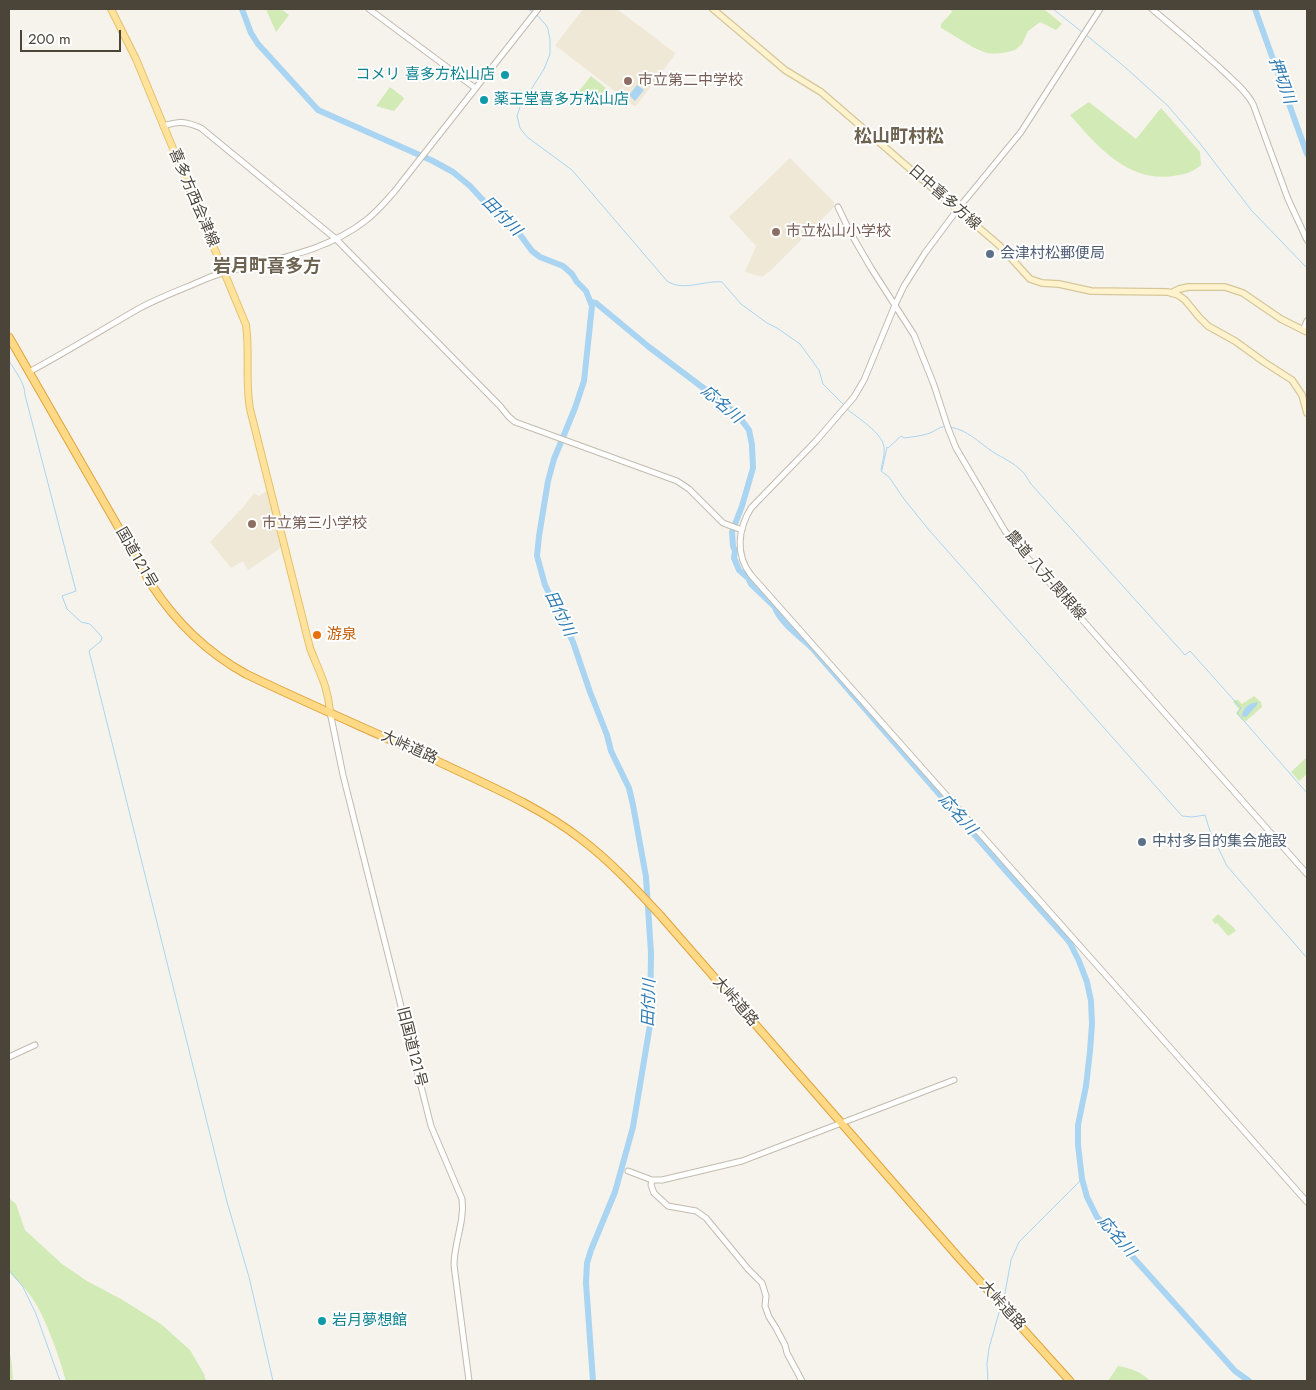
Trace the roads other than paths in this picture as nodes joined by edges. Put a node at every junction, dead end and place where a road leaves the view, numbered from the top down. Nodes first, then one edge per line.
1 (112, 9) edge
2 (369, 9) edge
3 (538, 9) edge
4 (713, 9) edge
5 (1100, 9) edge
6 (1152, 9) edge
7 (475, 88) junction
8 (163, 126) junction
9 (838, 206) dead end
10 (957, 210) junction
11 (336, 240) junction
12 (1307, 240) edge
13 (225, 273) junction
14 (1171, 293) junction
15 (895, 305) junction
16 (1307, 321) edge
17 (1305, 331) edge
18 (9, 337) edge
19 (29, 372) junction
20 (1307, 412) edge
21 (740, 529) junction
22 (330, 712) junction
23 (1307, 874) edge
24 (35, 1045) dead end
25 (9, 1057) edge
26 (954, 1080) dead end
27 (841, 1123) junction
28 (628, 1171) dead end
29 (652, 1180) junction
30 (1307, 1202) edge
31 (469, 1381) edge
32 (802, 1381) edge
33 (1070, 1381) edge

1 - 8 main road, 喜多方西会津線
2 - 7 street
3 - 7 street
4 - 10 main road, 日中喜多方線
5 - 10 street
6 - 12 street
7 - 11 street
8 - 11 street
8 - 13 main road, 喜多方西会津線
9 - 15 street, 農道 八方-関根線
10 - 14 main road, 日中喜多方線
10 - 15 street
11 - 13 street
11 - 21 street
13 - 19 street
13 - 22 main road, 喜多方西会津線
14 - 17 main road, 日中喜多方線
14 - 20 main road
15 - 21 street
15 - 23 street, 農道 八方-関根線
16 - 17 street
18 - 19 highway, 国道121号
19 - 22 highway, 国道121号
21 - 30 street
22 - 27 highway, 大峠道路
22 - 31 street, 旧国道121号
24 - 25 street
26 - 27 street
27 - 29 street
27 - 33 highway, 大峠道路
28 - 29 street
29 - 32 street

